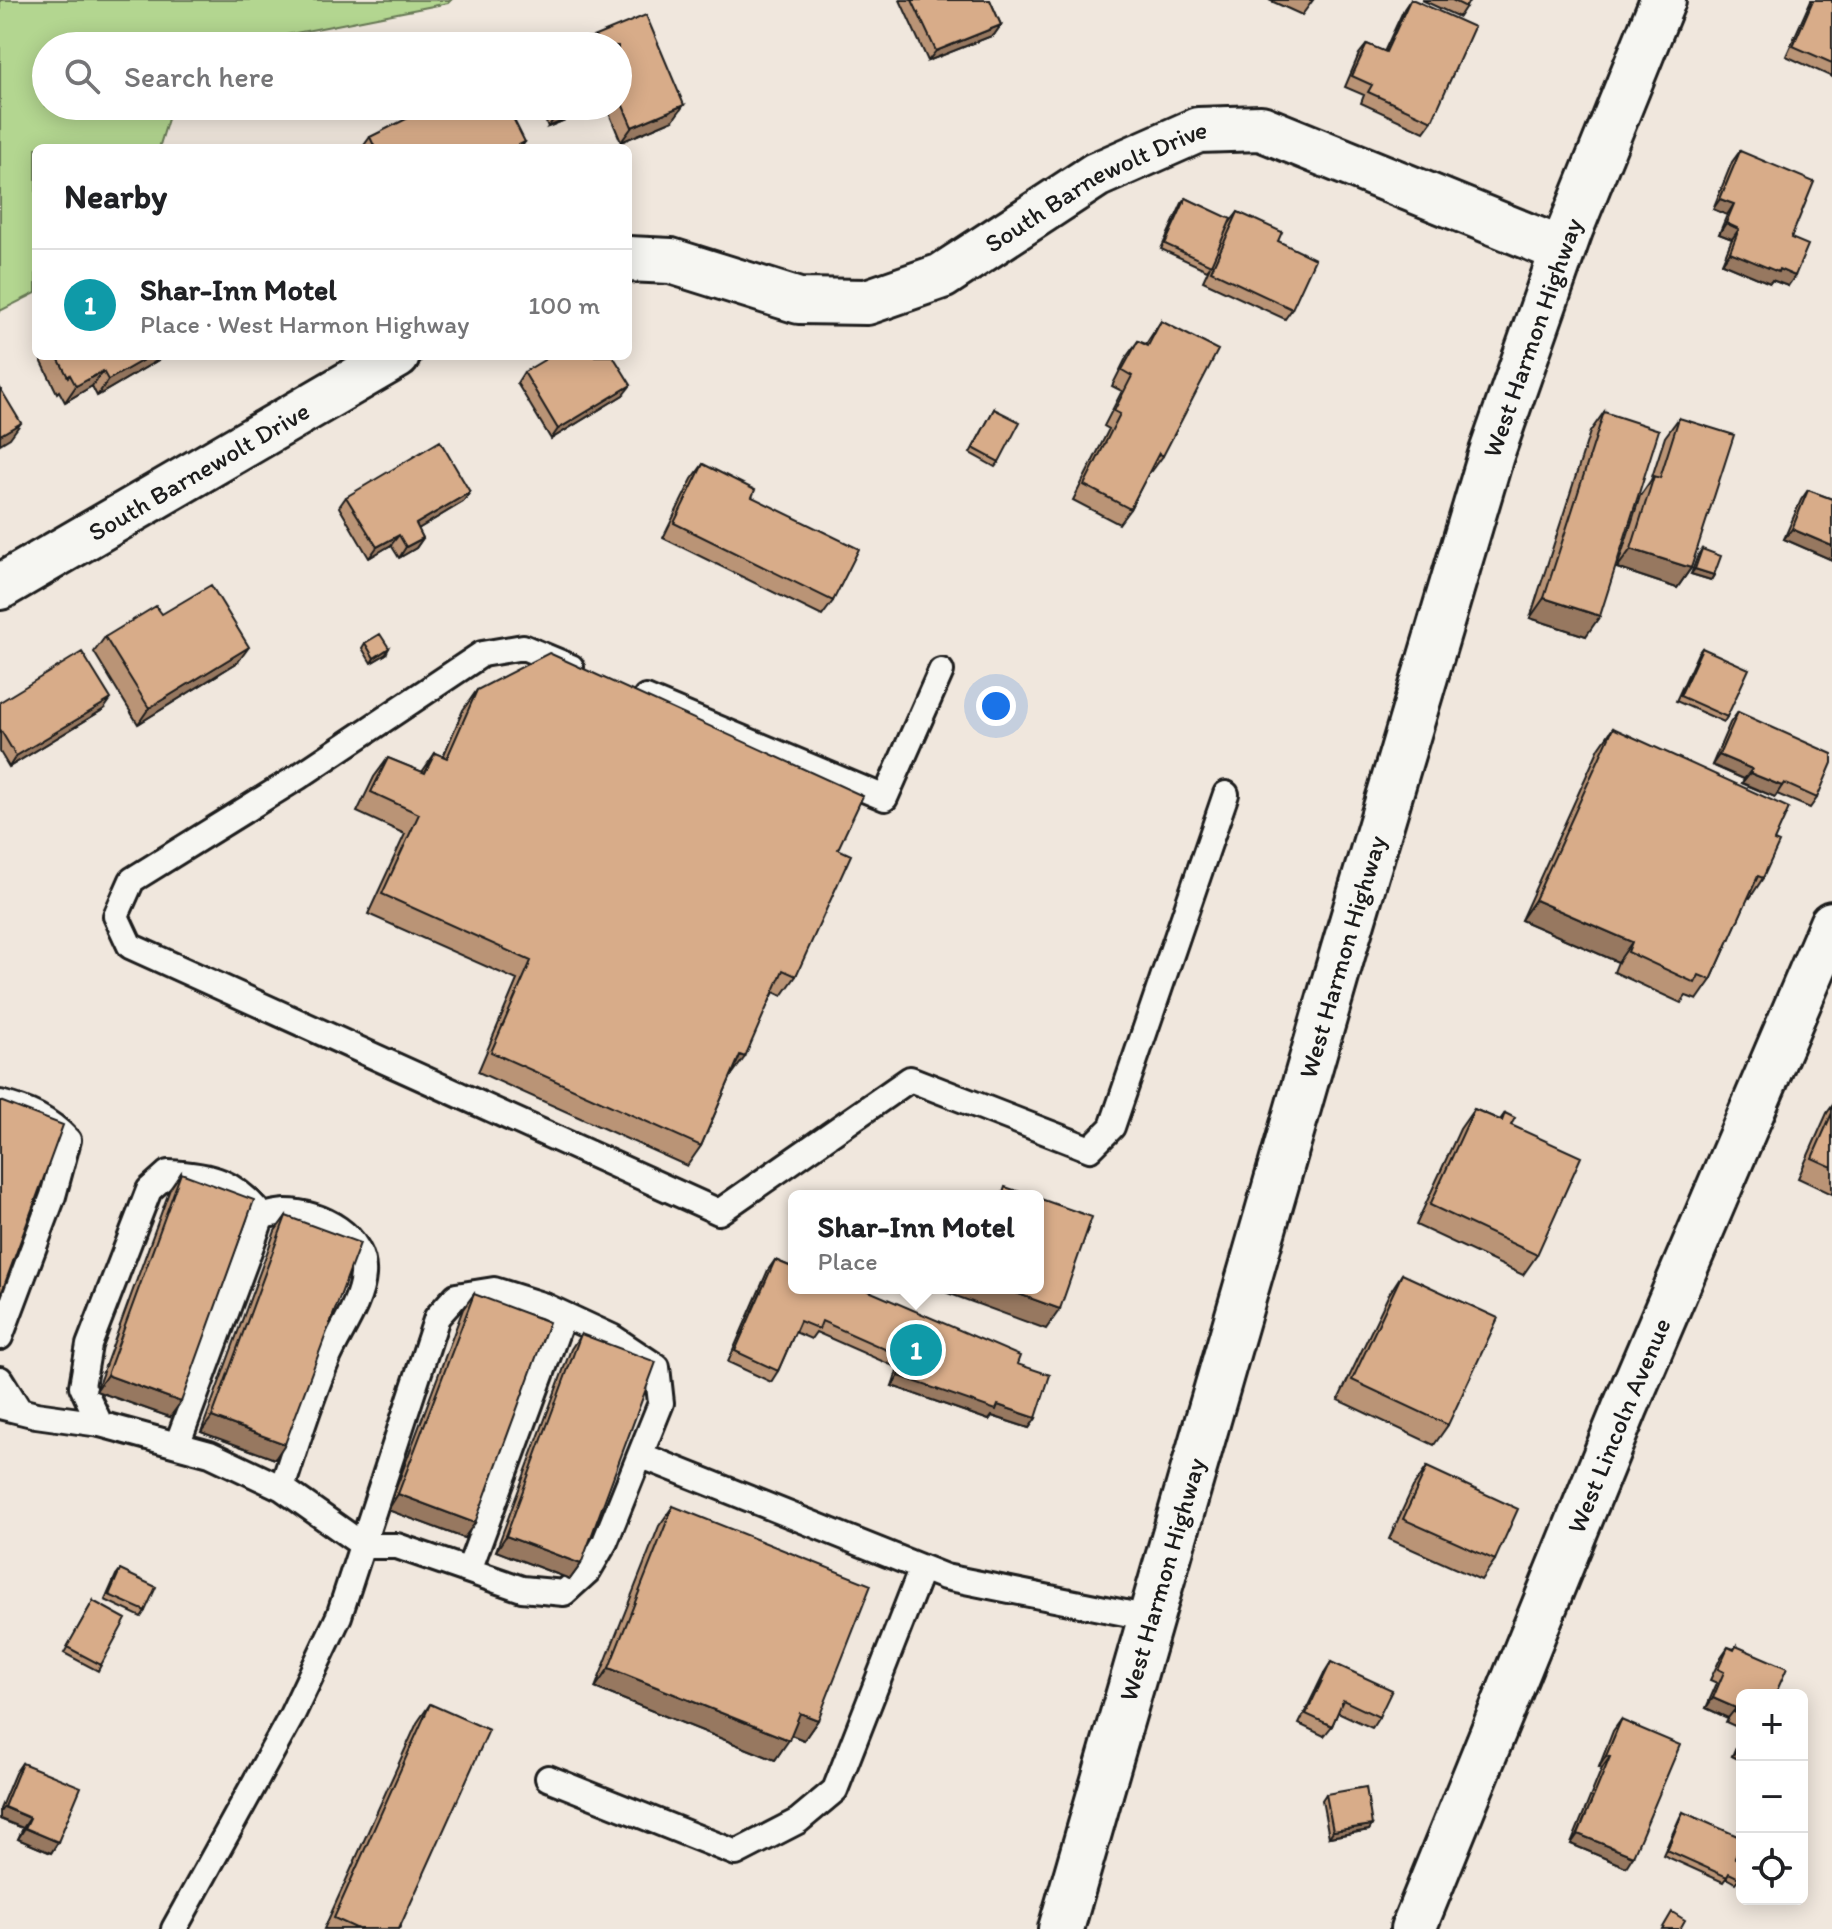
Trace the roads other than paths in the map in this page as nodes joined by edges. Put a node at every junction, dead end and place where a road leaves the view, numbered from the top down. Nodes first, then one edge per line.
1 (1663, 0) edge
2 (1562, 250) junction
3 (632, 259) edge
4 (390, 360) edge
5 (0, 587) edge
6 (941, 671) dead end
7 (595, 677) edge
8 (624, 689) edge
9 (1226, 794) dead end
10 (1832, 924) edge
11 (0, 1103) edge
12 (262, 1216) junction
13 (563, 1315) junction
14 (0, 1337) edge
15 (0, 1379) edge
16 (13, 1410) edge
17 (100, 1424) junction
18 (177, 1445) junction
19 (640, 1455) junction
20 (282, 1488) junction
21 (364, 1546) junction
22 (922, 1568) junction
23 (469, 1570) junction
24 (1150, 1618) junction
25 (548, 1778) dead end
26 (174, 1929) edge
27 (1061, 1929) edge
28 (1413, 1929) edge

1 - 2 street, West Harmon Highway
2 - 3 street, South Barnewolt Drive
2 - 24 street, West Harmon Highway
4 - 5 street, South Barnewolt Drive
6 - 8 lane
7 - 9 lane
10 - 28 street, West Lincoln Avenue
11 - 14 lane
12 - 17 lane
12 - 18 lane
12 - 20 lane
13 - 19 lane
13 - 21 lane
13 - 23 lane
15 - 16 lane
16 - 17 lane
17 - 18 lane
18 - 20 lane
19 - 22 lane
19 - 23 lane
20 - 21 lane
21 - 23 lane
21 - 26 lane
22 - 24 lane
22 - 25 lane
24 - 27 street, West Harmon Highway

